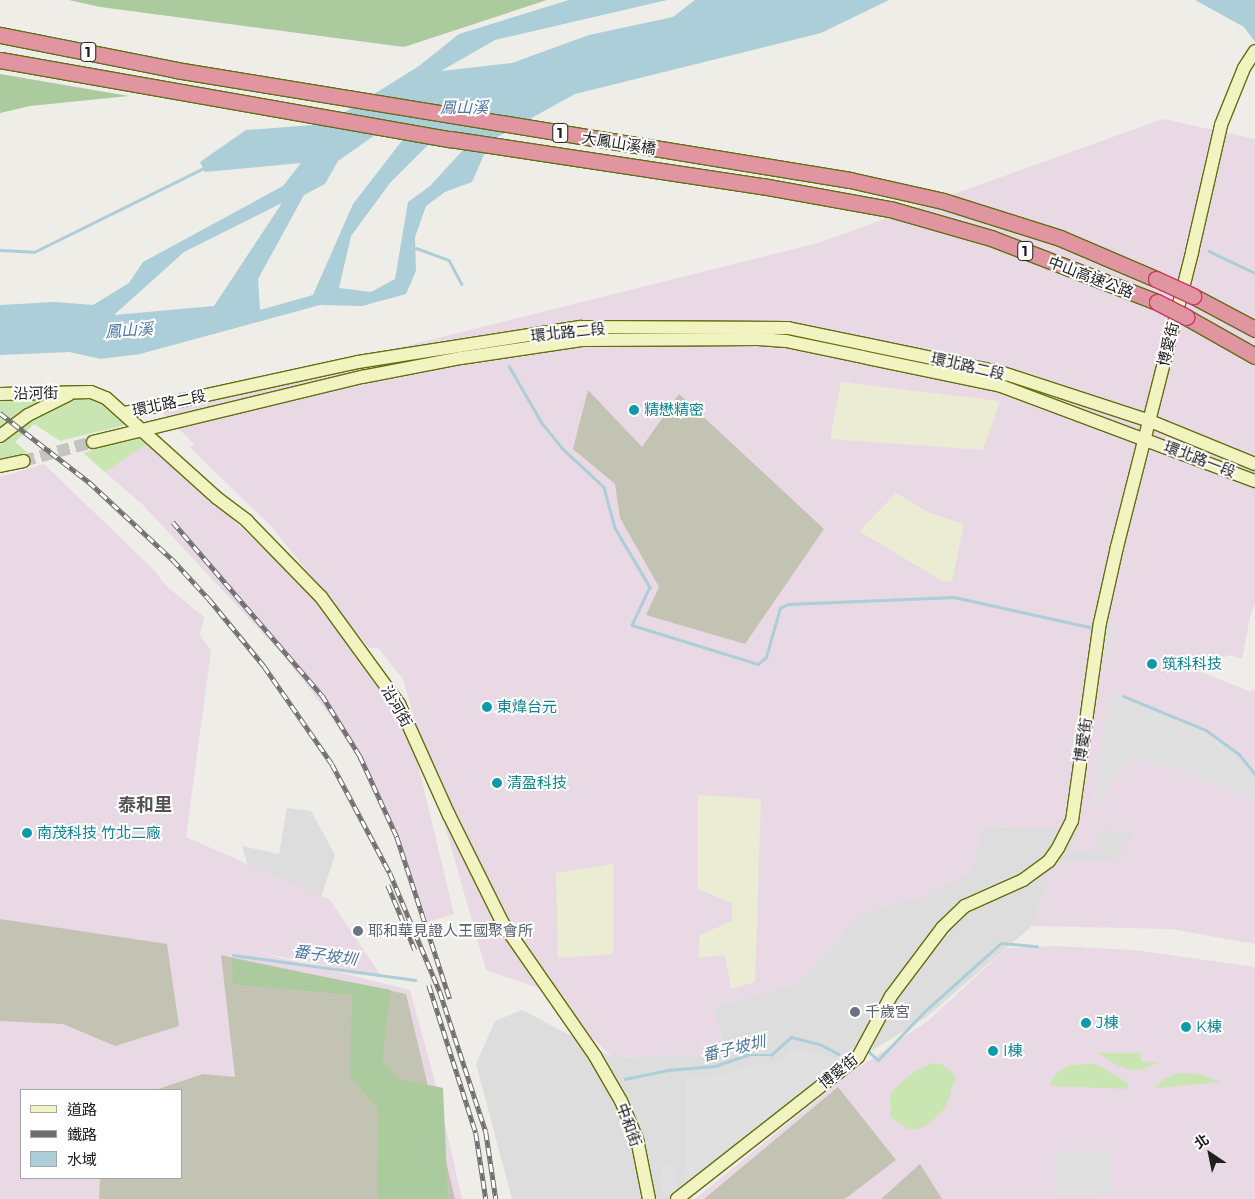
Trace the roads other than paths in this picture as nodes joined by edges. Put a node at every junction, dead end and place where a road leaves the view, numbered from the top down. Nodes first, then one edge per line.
1 (0, 36) edge
2 (1255, 51) edge
3 (0, 60) edge
4 (943, 200) joint
5 (890, 209) joint
6 (1255, 329) edge
7 (1255, 356) edge
8 (72, 393) junction
9 (0, 394) edge
10 (124, 414) junction
11 (1150, 421) junction
12 (142, 430) junction
13 (0, 436) edge
14 (1144, 438) junction
15 (93, 442) tunnel mouth
16 (23, 461) tunnel mouth
17 (1255, 464) edge
18 (0, 466) edge
19 (1255, 481) edge
20 (595, 1056) joint
21 (649, 1199) edge
22 (677, 1199) edge

1 - 4 highway, 大鳳山溪橋 / 1
2 - 11 street, 博愛街
3 - 5 highway, 大鳳山溪橋 / 1
4 - 6 highway, 中山高速公路 / 1, bridge
5 - 7 highway, 中山高速公路 / 1, bridge
8 - 9 street, 沿河街
8 - 10 street, 環北路二段
8 - 13 street, 環北路二段
10 - 11 street, 環北路二段
10 - 12 street, 沿河街
11 - 14 street, 博愛街
11 - 17 street, 環北路一段
12 - 14 street, 環北路二段
12 - 15 street, 環北路二段
12 - 20 street, 沿河街
14 - 19 street, 環北路一段
14 - 22 street, 博愛街
16 - 18 street
20 - 21 street, 中和街

